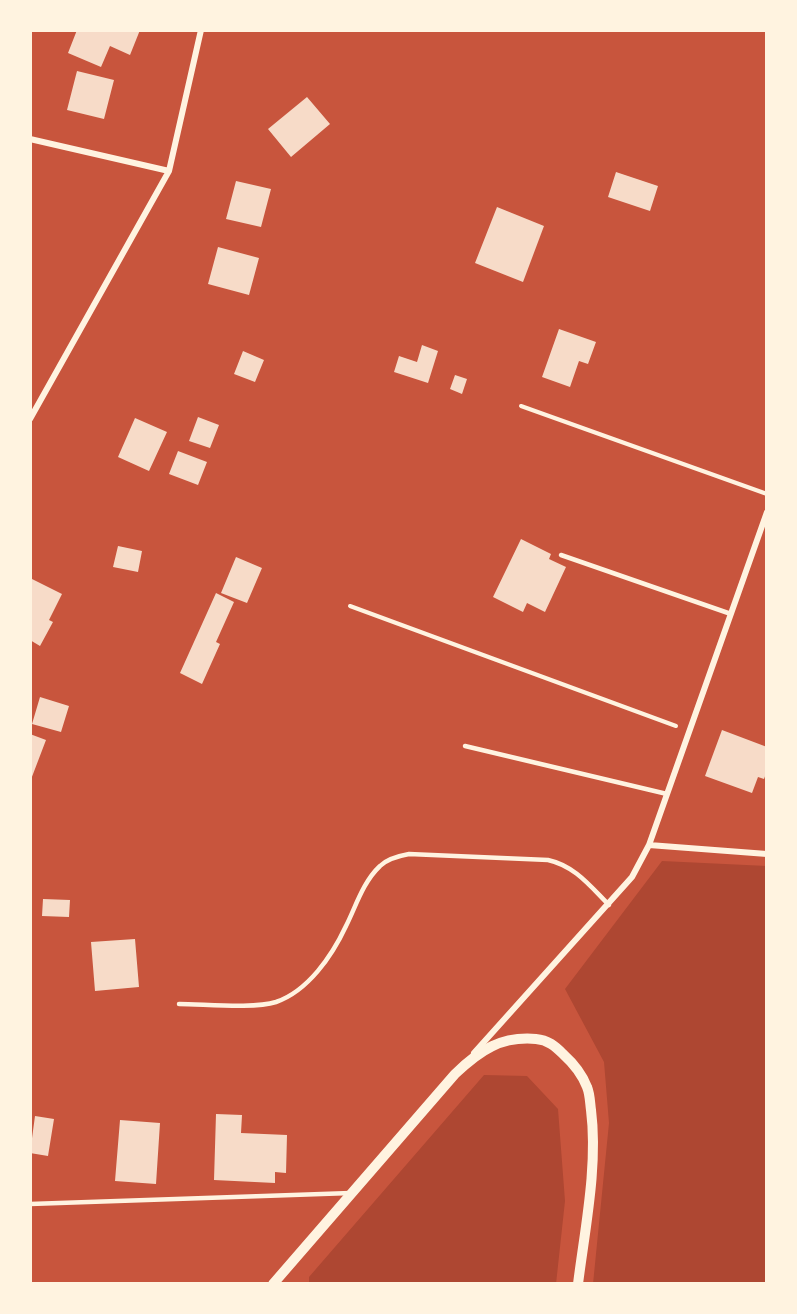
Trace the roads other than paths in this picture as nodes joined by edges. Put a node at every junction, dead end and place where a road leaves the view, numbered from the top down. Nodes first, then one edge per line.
1 (201, 30) edge
2 (30, 140) edge
3 (169, 171) junction
4 (30, 419) edge
5 (767, 512) edge
6 (561, 555) dead end
7 (731, 614) junction
8 (465, 746) dead end
9 (667, 794) junction
10 (649, 845) junction
11 (767, 854) edge
12 (609, 905) junction
13 (179, 1004) dead end
14 (455, 1074) junction
15 (352, 1193) junction
16 (30, 1204) edge
17 (273, 1284) edge
18 (578, 1284) edge

1 - 3 street
2 - 3 street
3 - 4 street
5 - 7 street
6 - 7 lane
7 - 9 street
8 - 9 lane
9 - 10 street
10 - 11 street
10 - 12 street
12 - 13 lane
12 - 14 street
14 - 15 street
14 - 18 street
15 - 16 lane
15 - 17 street

